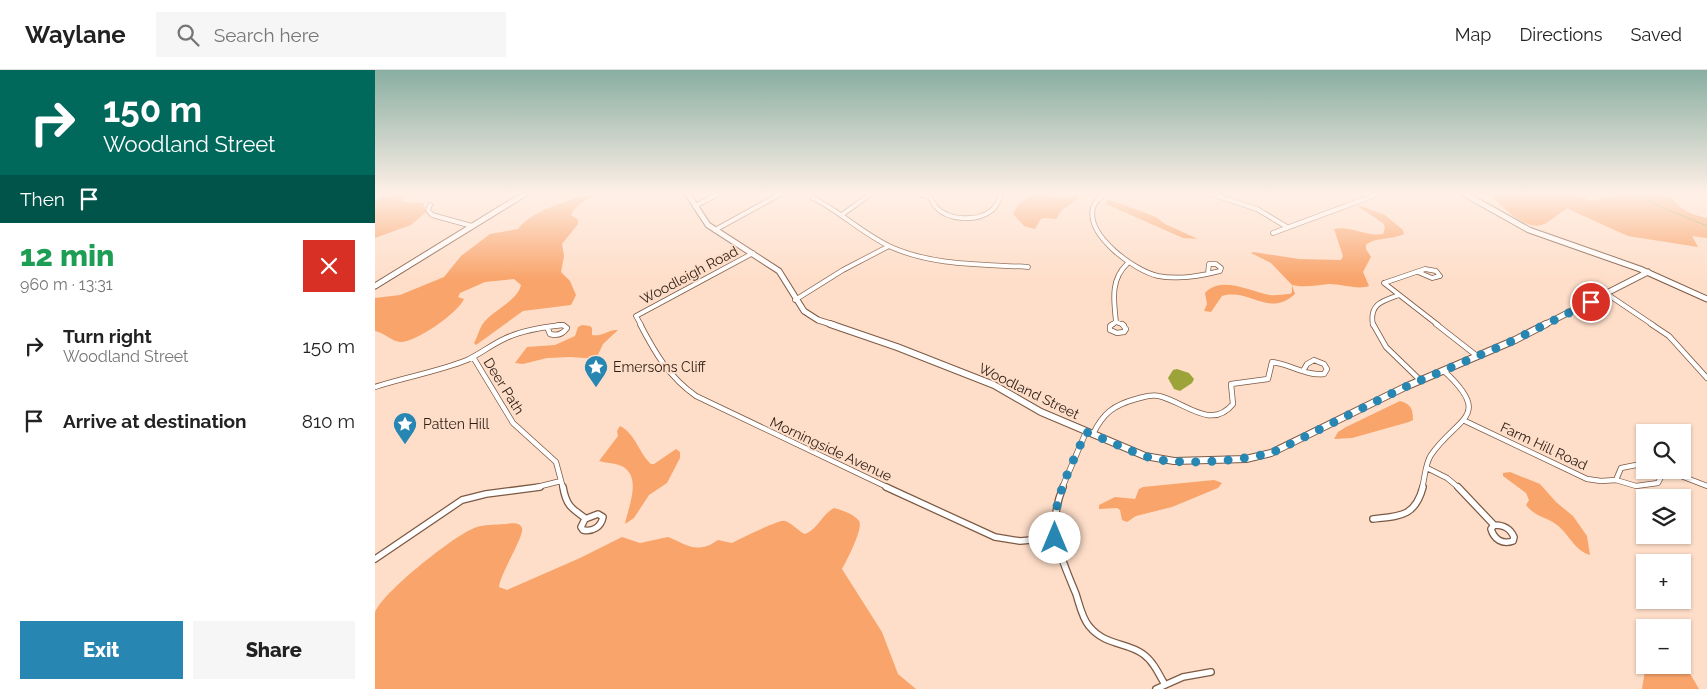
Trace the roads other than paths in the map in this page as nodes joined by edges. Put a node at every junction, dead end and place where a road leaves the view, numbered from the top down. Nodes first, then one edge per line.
1 (457, 222) edge
2 (479, 222) edge
3 (704, 222) edge
4 (729, 222) edge
5 (854, 222) edge
6 (1093, 222) edge
7 (1279, 222) edge
8 (1301, 222) edge
9 (1515, 222) edge
10 (472, 226) junction
11 (1287, 227) junction
12 (715, 230) junction
13 (1273, 233) dead end
14 (889, 246) junction
15 (753, 253) junction
16 (1127, 264) junction
17 (1028, 267) dead end
18 (1417, 272) junction
19 (1648, 272) junction
20 (1208, 273) dead end
21 (375, 286) edge
22 (1607, 294) junction
23 (1399, 296) junction
24 (1707, 299) edge
25 (795, 300) junction
26 (635, 316) joint
27 (1116, 322) dead end
28 (547, 327) dead end
29 (1477, 356) junction
30 (473, 357) junction
31 (1303, 371) junction
32 (1444, 371) junction
33 (1707, 378) edge
34 (1420, 380) junction
35 (375, 387) edge
36 (1465, 421) junction
37 (1090, 433) junction
38 (1636, 467) edge
39 (1427, 468) junction
40 (1661, 479) edge
41 (1689, 479) edge
42 (1616, 480) junction
43 (561, 481) junction
44 (1707, 486) edge
45 (585, 518) dead end
46 (1373, 519) dead end
47 (1494, 525) dead end
48 (1055, 538) junction
49 (375, 559) edge
50 (1211, 672) dead end
51 (1165, 685) junction
52 (1156, 689) edge

1 - 10 street
2 - 10 street
3 - 12 street, Woodland Street
4 - 12 street
5 - 14 street
6 - 16 street
7 - 11 street
8 - 11 street
9 - 19 street
10 - 21 street
11 - 13 street
12 - 15 street, Woodland Street
14 - 17 street
14 - 25 street
15 - 25 street, Woodland Street
15 - 26 street, Woodleigh Road
16 - 20 street
16 - 27 street
18 - 18 street
18 - 23 street
19 - 22 street, Woodland Street
19 - 24 street
22 - 29 street, Woodland Street
22 - 33 street
23 - 29 street
23 - 34 street
25 - 37 street, Woodland Street
26 - 48 street, Morningside Avenue
28 - 30 street
29 - 32 street, Woodland Street
30 - 35 street
30 - 43 street, Deer Path
31 - 31 street
31 - 37 street
32 - 34 street, Woodland Street
32 - 36 street
34 - 37 street, Woodland Street
36 - 39 street
36 - 42 street, Farm Hill Road
37 - 48 street
38 - 42 street
39 - 46 street
39 - 47 street
40 - 42 street, Farm Hill Road
41 - 44 street
43 - 45 street, Deer Path
43 - 49 street
48 - 51 street
50 - 51 street
51 - 52 street

